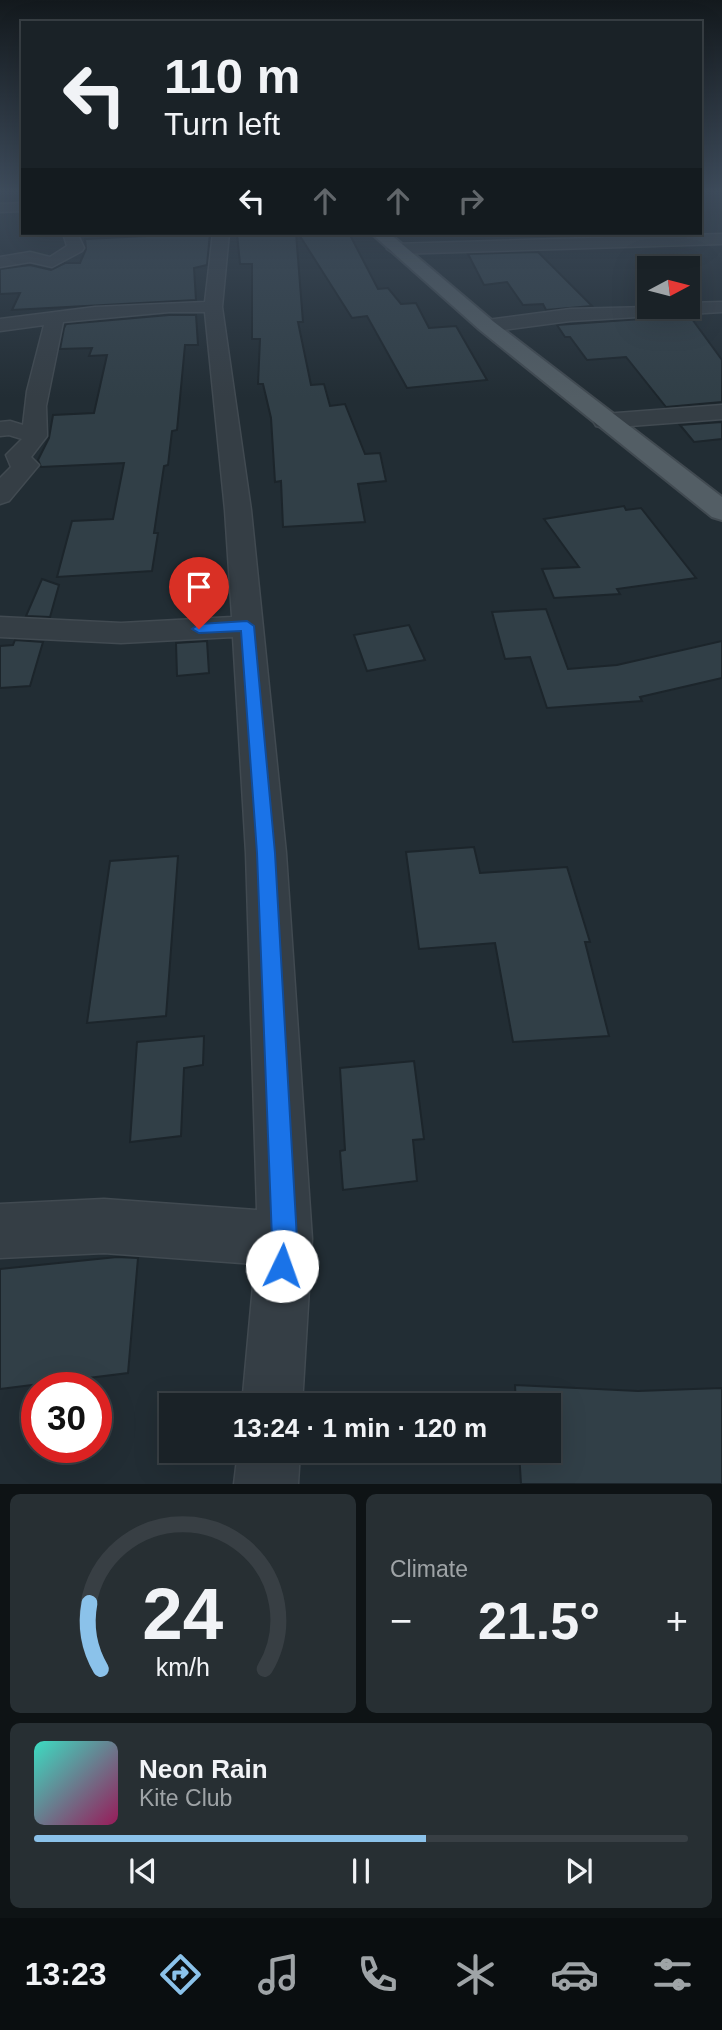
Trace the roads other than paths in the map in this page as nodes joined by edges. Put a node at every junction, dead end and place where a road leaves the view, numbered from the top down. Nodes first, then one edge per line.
1 (40, 259) edge
2 (57, 259) edge
3 (219, 259) edge
4 (408, 259) edge
5 (214, 307) junction
6 (722, 307) edge
7 (3, 325) edge
8 (53, 326) junction
9 (487, 326) junction
10 (722, 412) edge
11 (604, 421) junction
12 (34, 424) junction
13 (5, 429) edge
14 (0, 496) edge
15 (722, 511) edge
16 (247, 626) junction
17 (0, 627) edge
18 (0, 1231) edge
19 (285, 1239) junction
20 (273, 1393) edge
21 (268, 1463) edge
22 (267, 1484) edge

1 - 2 street
3 - 5 street
4 - 9 main road
5 - 8 street
5 - 16 street
6 - 9 street
7 - 8 street
8 - 12 street
9 - 11 main road
10 - 11 street
11 - 15 main road
12 - 13 street
12 - 14 street
16 - 17 street
16 - 19 street
18 - 19 street
19 - 20 street
21 - 22 street

